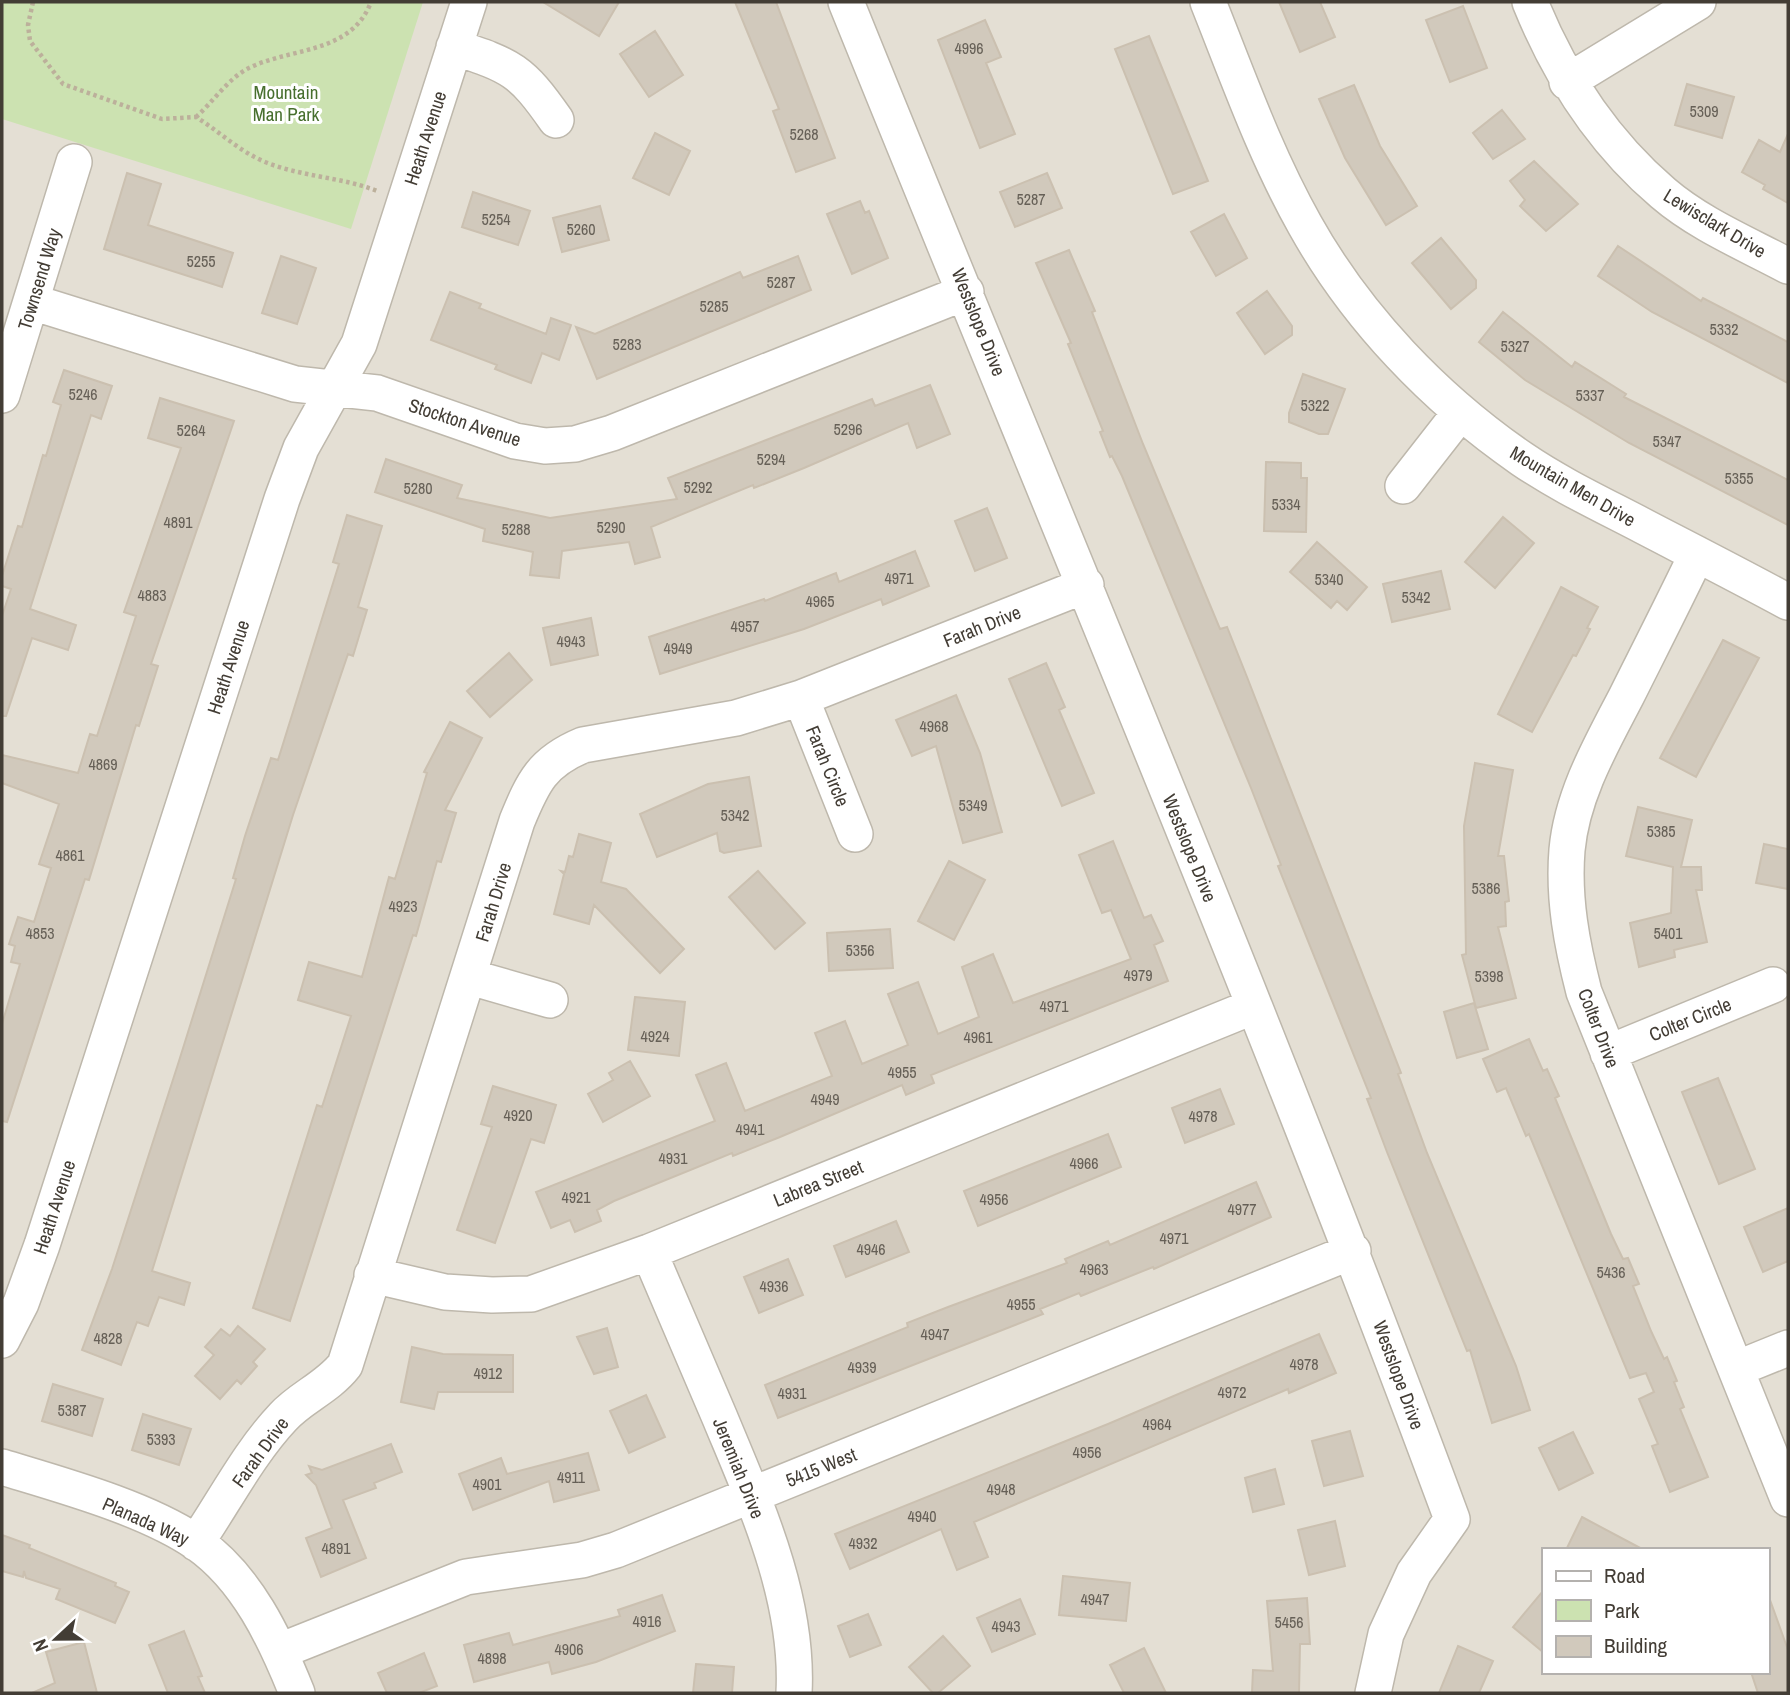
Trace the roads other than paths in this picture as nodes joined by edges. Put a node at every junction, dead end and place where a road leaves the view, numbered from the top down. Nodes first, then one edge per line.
1 (469, 2) edge
2 (1208, 2) edge
3 (1530, 2) edge
4 (1698, 2) edge
5 (852, 4) edge
6 (454, 47) junction
7 (1567, 82) junction
8 (556, 121) dead end
9 (74, 162) dead end
10 (1788, 266) edge
11 (966, 292) junction
12 (32, 302) junction
13 (335, 390) junction
14 (2, 395) edge
15 (1460, 413) junction
16 (1403, 486) dead end
17 (1697, 554) junction
18 (1086, 585) junction
19 (1788, 602) edge
20 (801, 698) junction
21 (855, 834) dead end
22 (470, 977) junction
23 (1773, 985) dead end
24 (550, 999) dead end
25 (1252, 1007) junction
26 (1608, 1053) junction
27 (1353, 1251) junction
28 (649, 1252) junction
29 (372, 1275) junction
30 (2, 1340) edge
31 (1788, 1348) edge
32 (1737, 1369) junction
33 (2, 1467) edge
34 (752, 1495) junction
35 (1788, 1499) edge
36 (196, 1543) junction
37 (280, 1651) junction
38 (297, 1693) edge
39 (794, 1693) edge
40 (1373, 1693) edge

1 - 6 street, Heath Avenue
2 - 15 street, Mountain Men Drive
3 - 7 street, Lewisclark Drive
4 - 7 street
5 - 11 street, Westslope Drive
6 - 8 street
6 - 13 street, Heath Avenue
7 - 10 street, Lewisclark Drive
9 - 12 street, Townsend Way
11 - 13 street, Stockton Avenue
11 - 18 street, Westslope Drive
12 - 13 street, Stockton Avenue
12 - 14 street, Townsend Way
13 - 30 street, Heath Avenue
15 - 16 street
15 - 17 street, Mountain Men Drive
17 - 19 street, Mountain Men Drive
17 - 26 street, Colter Drive
18 - 20 street, Farah Drive
18 - 25 street, Westslope Drive
20 - 21 street, Farah Circle
20 - 22 street, Farah Drive
22 - 24 street
22 - 29 street, Farah Drive
23 - 26 street, Colter Circle
25 - 27 street, Westslope Drive
25 - 28 street, Labrea Street
26 - 32 street, Colter Drive
27 - 34 street, 5415 West
27 - 40 street, Westslope Drive
28 - 29 street, Labrea Street
28 - 34 street, Jeremiah Drive
29 - 36 street, Farah Drive
31 - 32 street
32 - 35 street, Colter Drive
33 - 36 street, Planada Way
34 - 37 street, 5415 West
34 - 39 street, Jeremiah Drive
36 - 37 street, Planada Way
37 - 38 street, Planada Way

